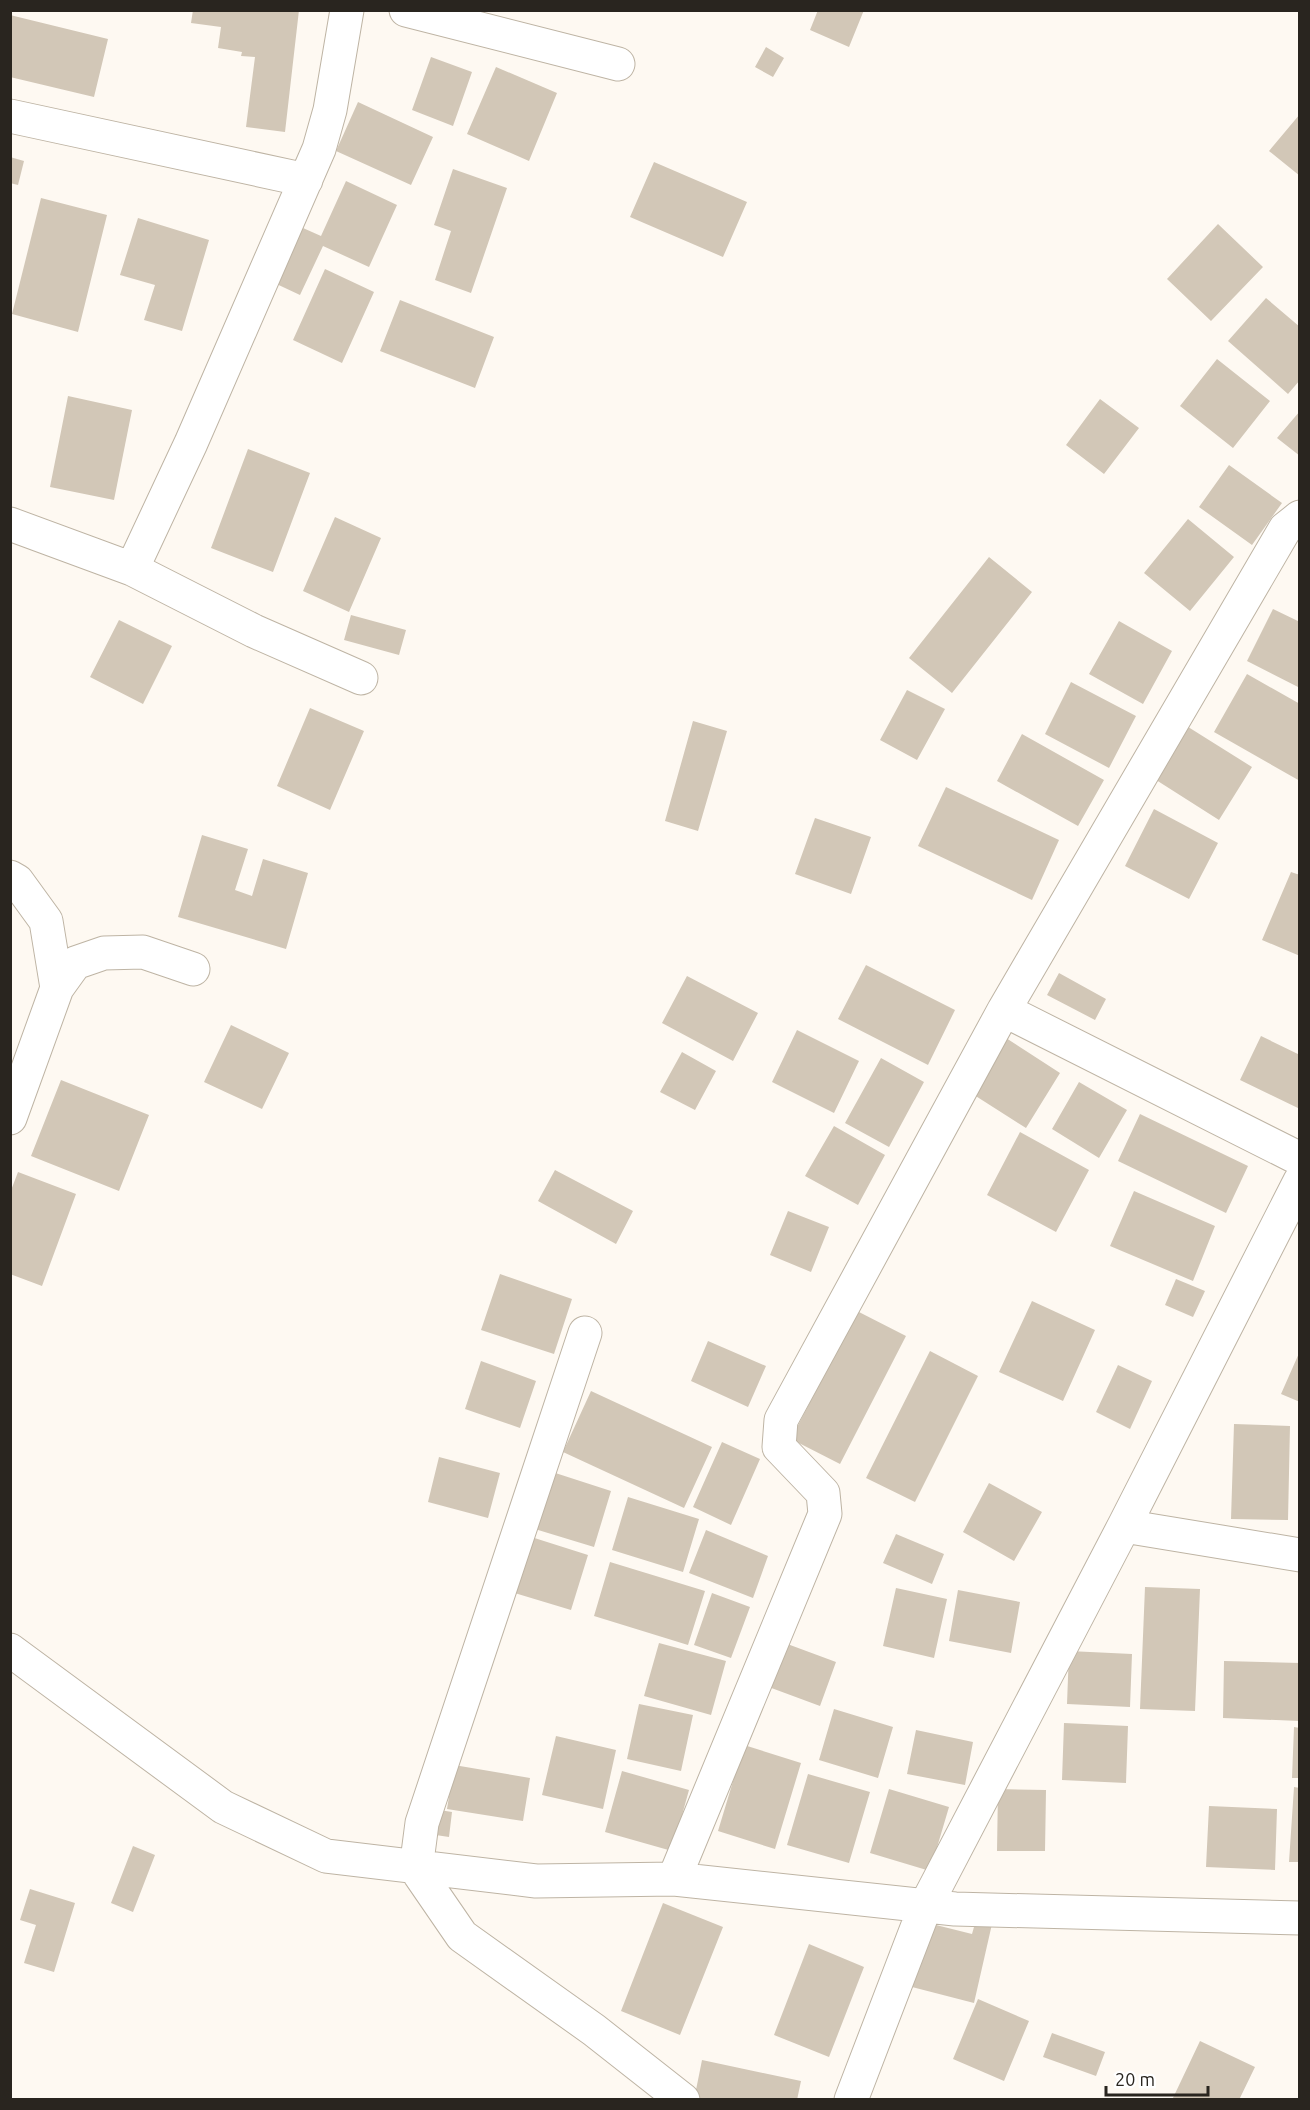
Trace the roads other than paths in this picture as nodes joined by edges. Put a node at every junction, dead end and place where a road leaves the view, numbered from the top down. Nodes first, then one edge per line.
1 (347, 10) edge
2 (406, 10) edge
3 (618, 64) dead end
4 (10, 116) edge
5 (306, 180) junction
6 (1299, 517) edge
7 (10, 524) edge
8 (132, 569) junction
9 (361, 678) dead end
10 (10, 877) edge
11 (193, 969) dead end
12 (57, 988) junction
13 (1004, 1010) junction
14 (10, 1118) edge
15 (1299, 1159) edge
16 (1299, 1181) edge
17 (585, 1333) dead end
18 (1124, 1527) junction
19 (1299, 1556) edge
20 (10, 1650) edge
21 (416, 1869) junction
22 (674, 1879) junction
23 (925, 1907) junction
24 (1299, 1918) edge
25 (683, 2100) edge
26 (851, 2100) edge

1 - 5 street
2 - 3 street
4 - 5 street
5 - 8 street
6 - 13 street
7 - 8 street
8 - 9 street
10 - 12 street
11 - 12 street
12 - 14 street
13 - 15 street
13 - 22 street
16 - 18 street
17 - 21 street
18 - 19 street
18 - 23 street
20 - 21 street
21 - 22 street
21 - 25 street
22 - 23 street
23 - 24 street
23 - 26 street

